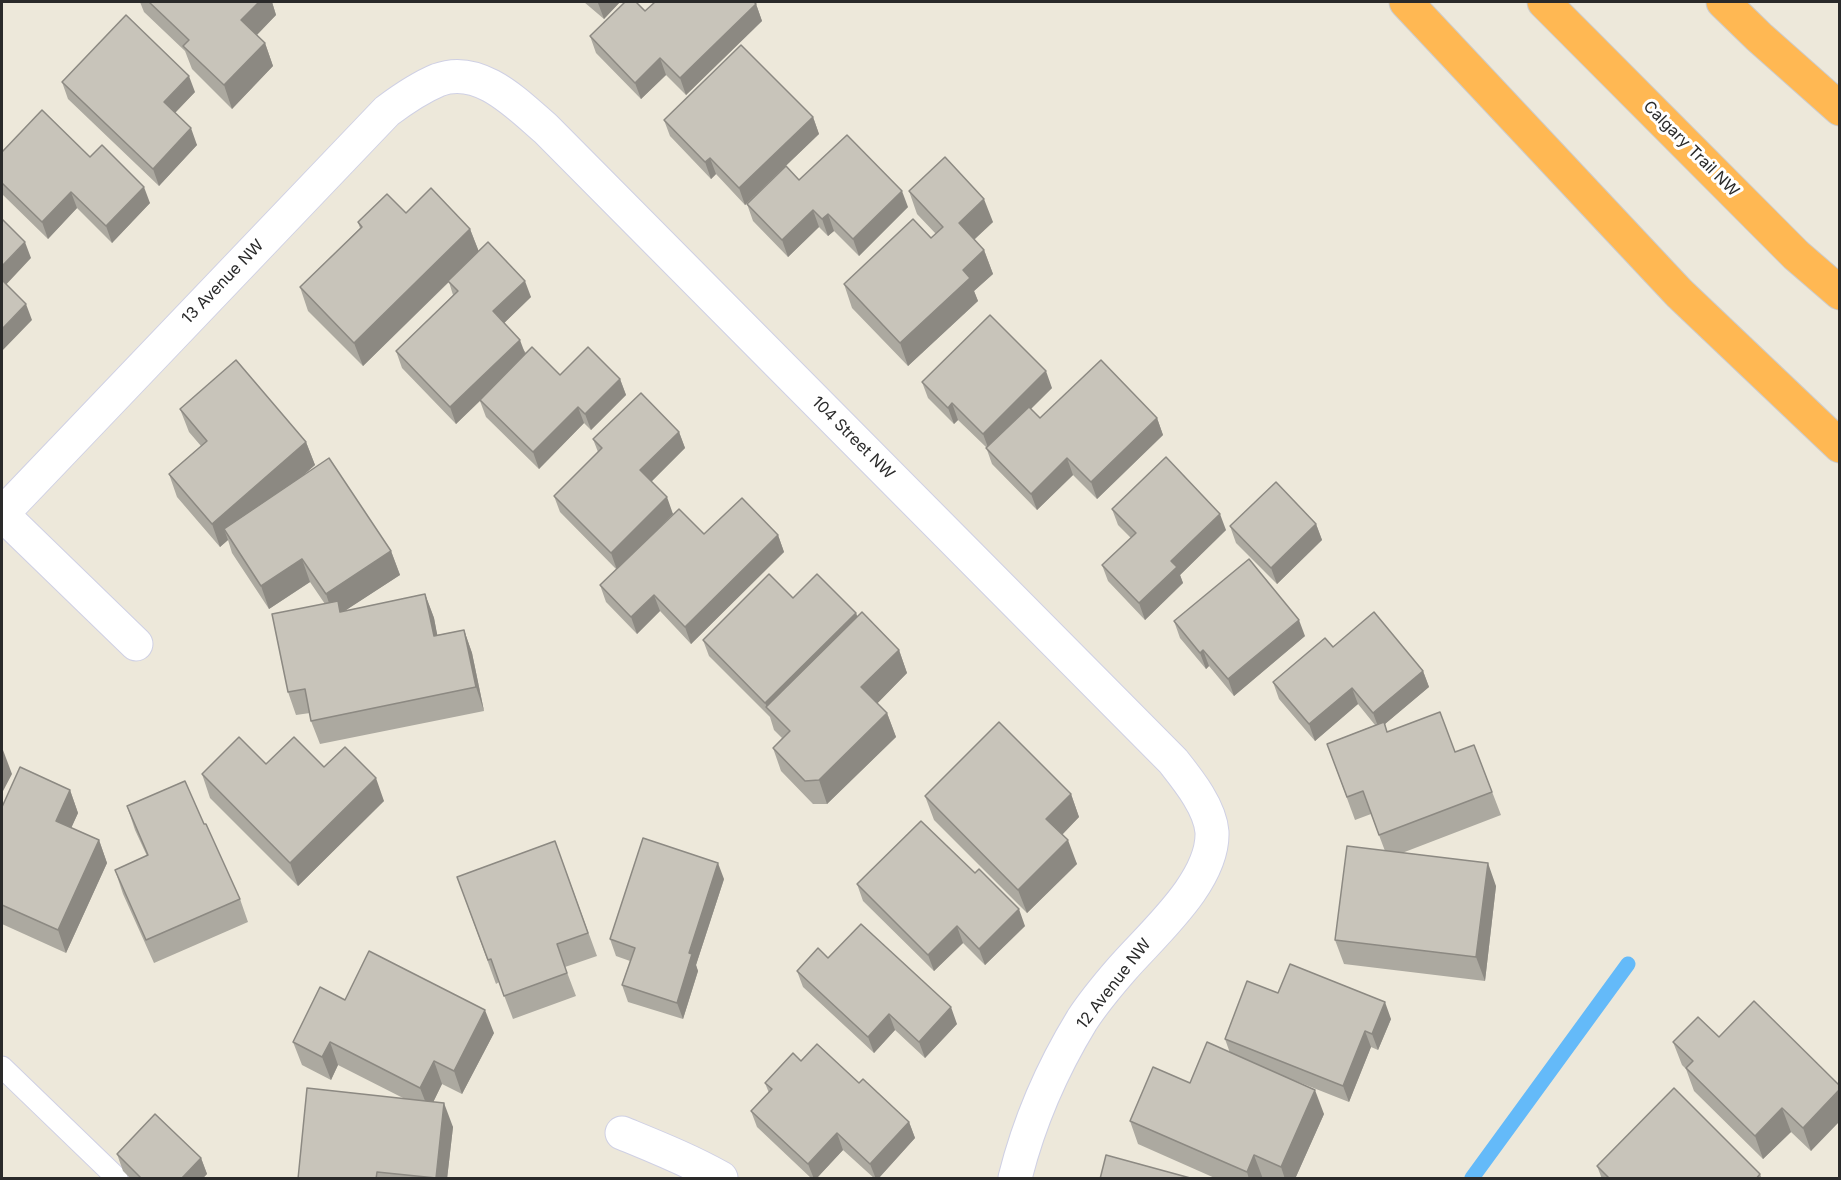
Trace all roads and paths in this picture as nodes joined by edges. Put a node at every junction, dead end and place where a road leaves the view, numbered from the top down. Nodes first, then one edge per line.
1 (1406, 2) edge
2 (1544, 2) edge
3 (1723, 2) edge
4 (462, 76) joint
5 (1839, 109) edge
6 (1839, 293) edge
7 (1839, 446) edge
8 (2, 514) edge
9 (136, 644) dead end
10 (1212, 832) joint
11 (2, 1067) edge
12 (622, 1133) dead end
13 (117, 1179) edge
14 (721, 1179) edge
15 (1015, 1179) edge

1 - 7 highway
2 - 6 highway, Calgary Trail NW
3 - 5 highway
4 - 8 street, 13 Avenue NW
4 - 10 street, 104 Street NW
8 - 9 street, 13 Avenue NW
10 - 15 street, 12 Avenue NW
11 - 13 lane
12 - 14 street

